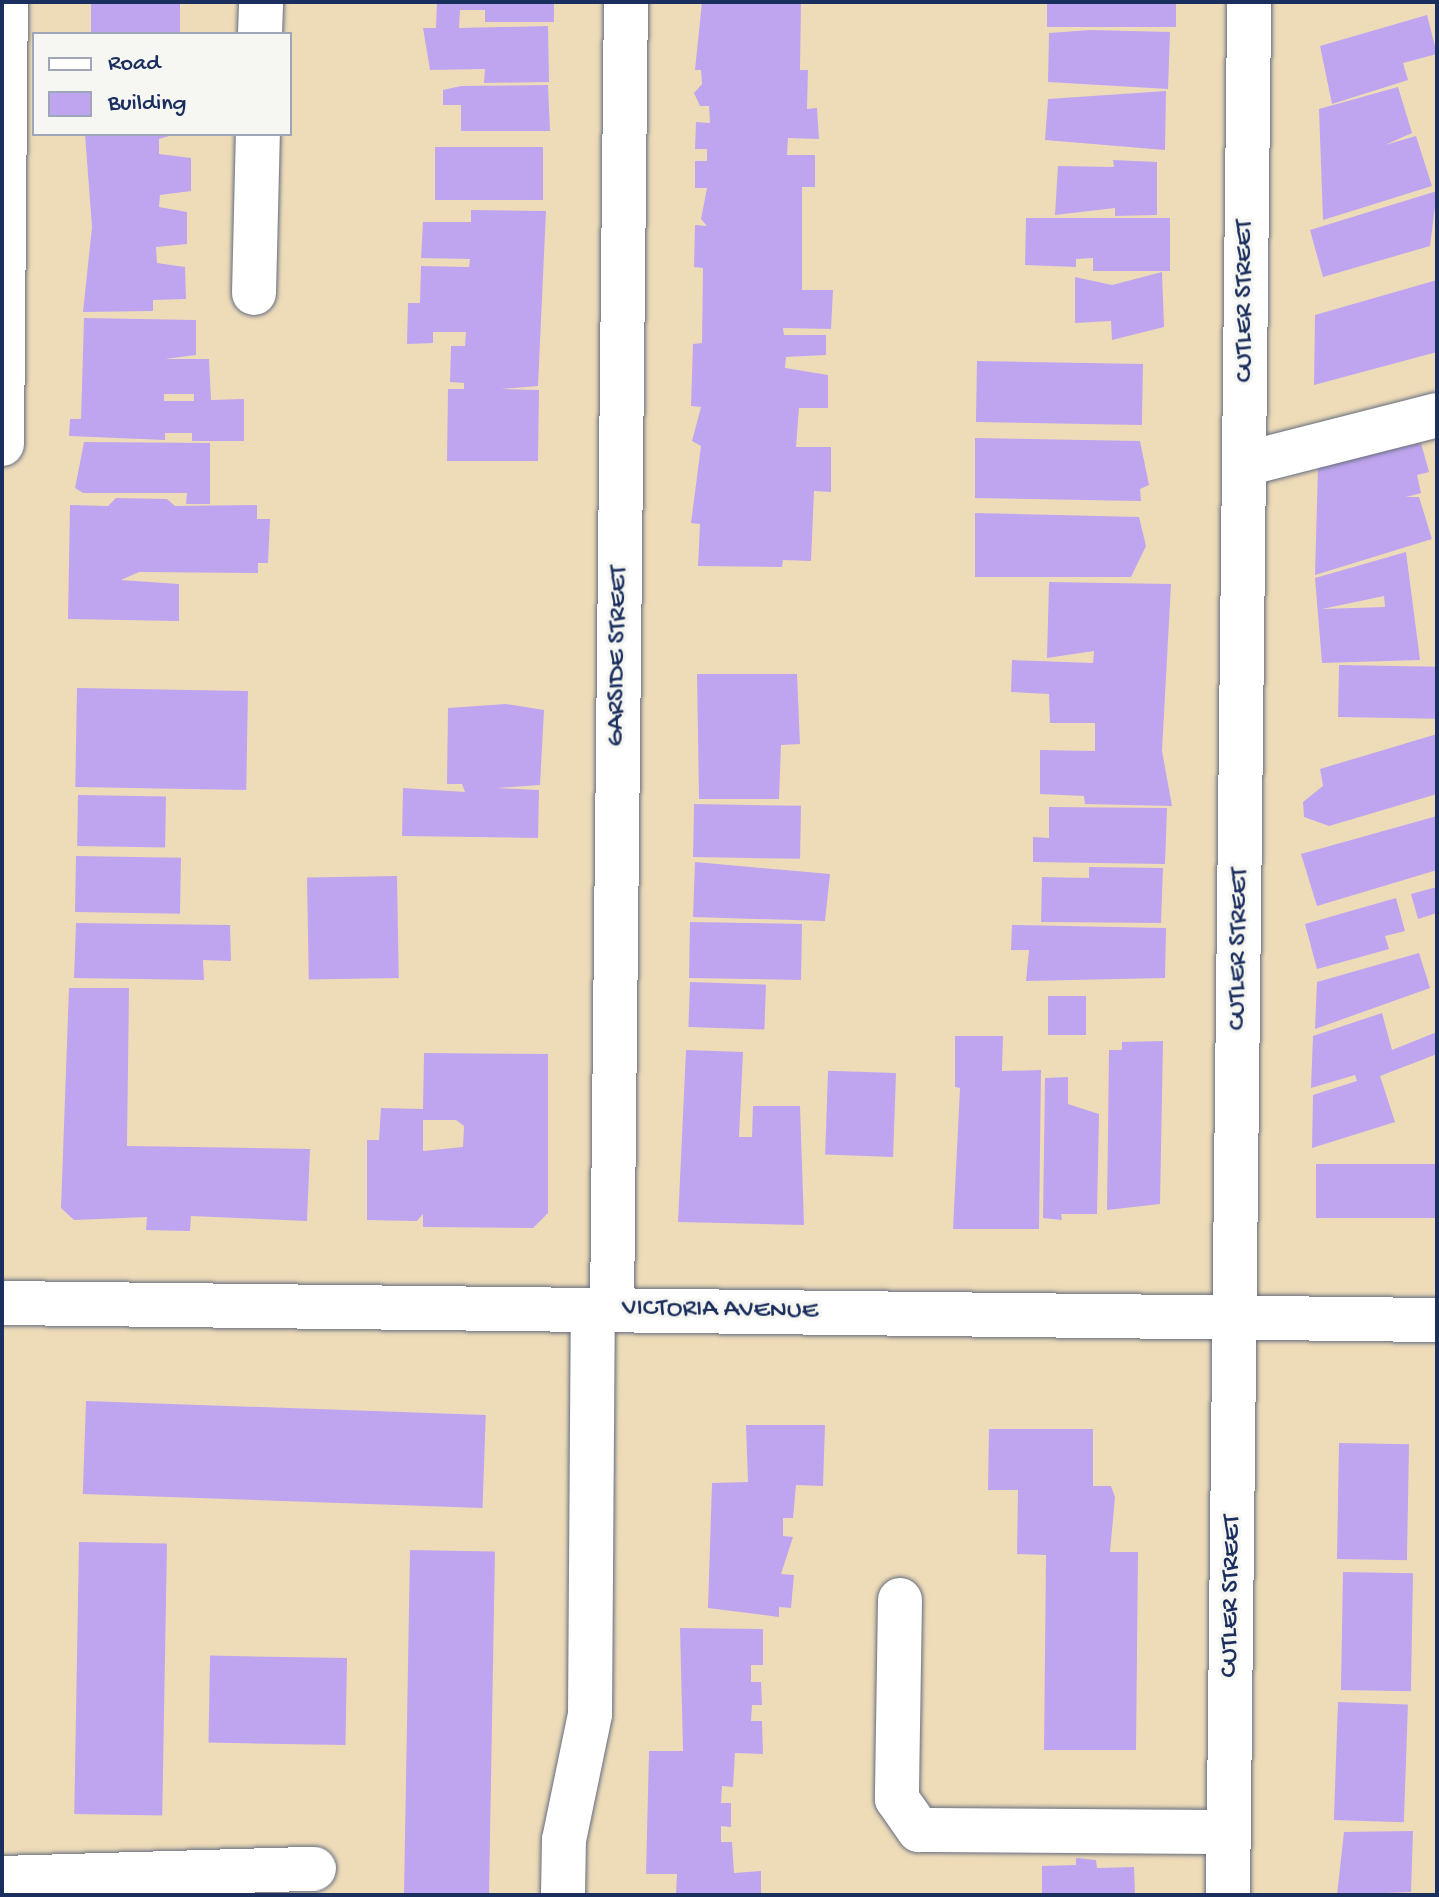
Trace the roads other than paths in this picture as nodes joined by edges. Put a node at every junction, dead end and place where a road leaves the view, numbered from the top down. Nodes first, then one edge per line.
1 (6, 2) edge
2 (261, 2) edge
3 (626, 2) edge
4 (1249, 2) edge
5 (260, 32) edge
6 (258, 136) edge
7 (254, 293) dead end
8 (1437, 415) edge
9 (2, 444) edge
10 (1245, 464) junction
11 (2, 1303) edge
12 (603, 1310) junction
13 (1235, 1317) junction
14 (1437, 1320) edge
15 (900, 1600) dead end
16 (1228, 1832) junction
17 (314, 1869) dead end
18 (2, 1878) edge
19 (563, 1895) edge
20 (1228, 1895) edge

1 - 9 street
2 - 5 street
3 - 12 street, GARSIDE STREET
4 - 10 street, CUTLER STREET
6 - 7 street
8 - 10 street
10 - 13 street, CUTLER STREET
11 - 12 street, VICTORIA AVENUE
12 - 13 street, VICTORIA AVENUE
12 - 19 street, GARSIDE STREET
13 - 14 street, VICTORIA AVENUE
13 - 16 street, CUTLER STREET
15 - 16 street
16 - 20 street, CUTLER STREET
17 - 18 street

